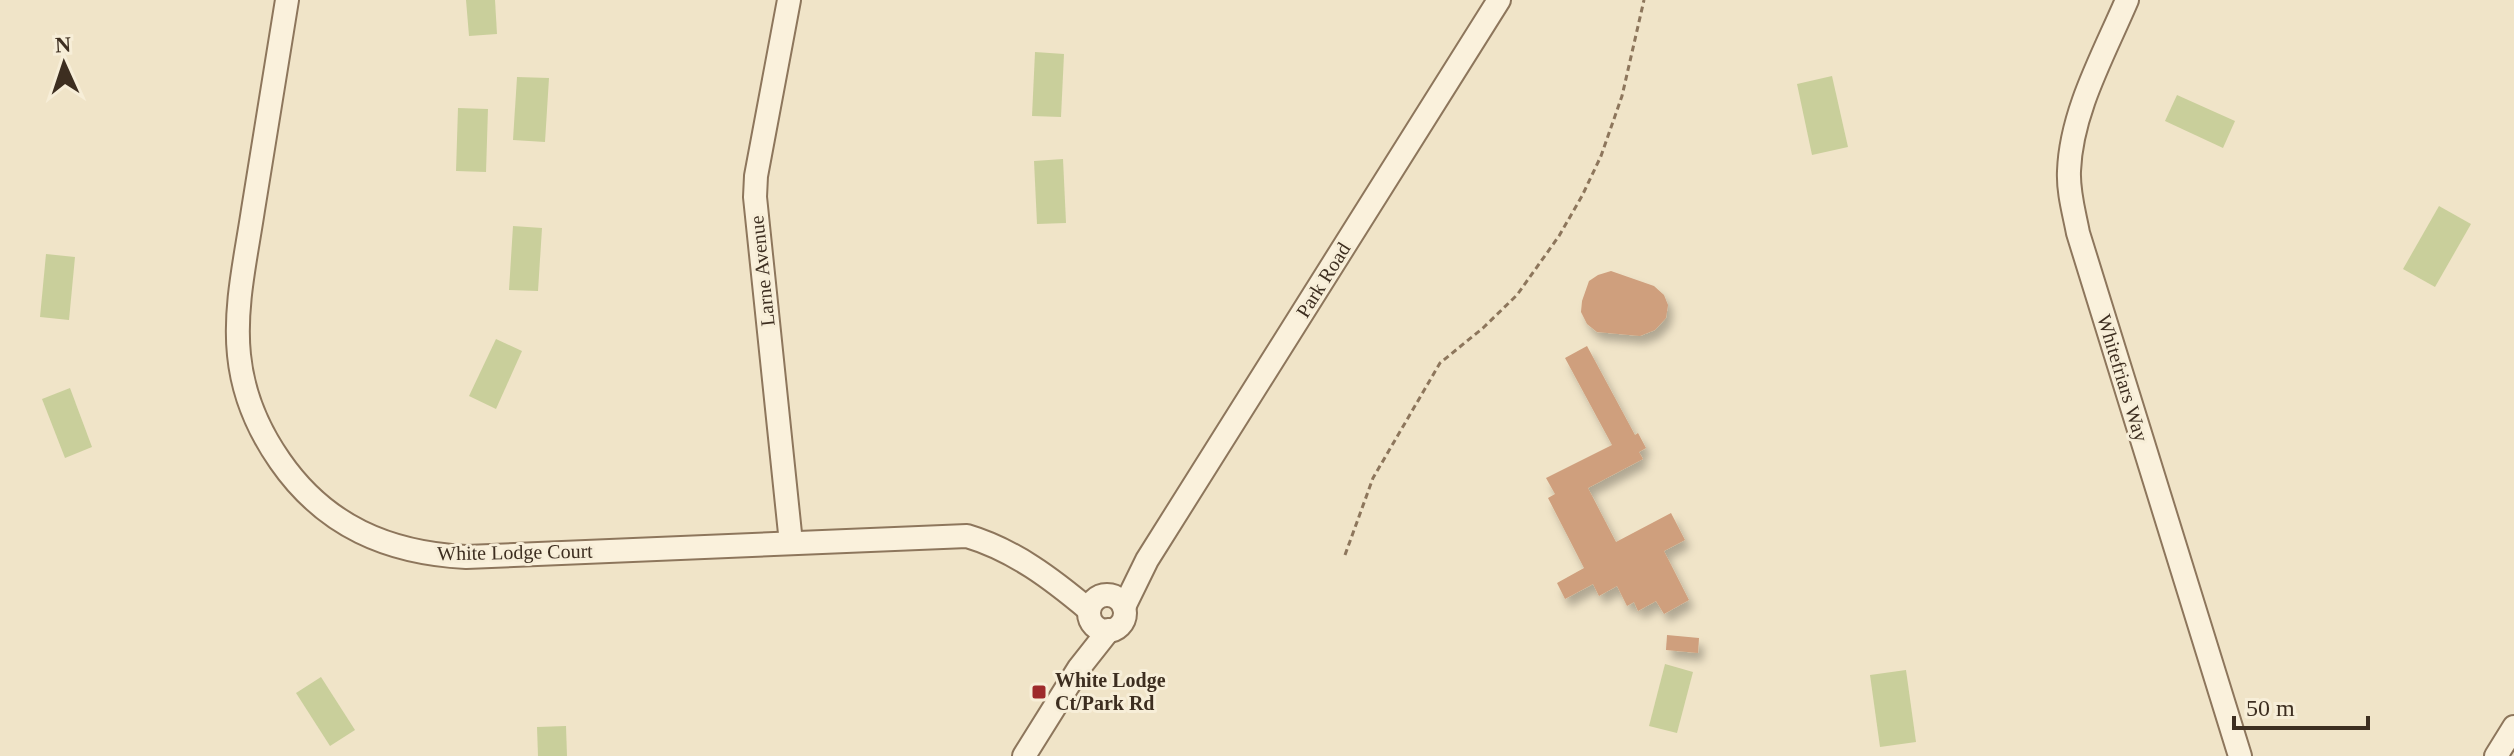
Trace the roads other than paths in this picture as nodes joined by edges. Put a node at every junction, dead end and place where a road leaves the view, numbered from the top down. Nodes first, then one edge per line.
1 (287, 0) edge
2 (789, 0) edge
3 (1499, 0) edge
4 (2127, 0) edge
5 (791, 543) junction
6 (1104, 610) junction
7 (2514, 727) edge
8 (1024, 756) edge
9 (2240, 756) edge
10 (2496, 756) edge

1 - 5 street, White Lodge Court
2 - 5 street, Larne Avenue
3 - 6 street, Park Road
4 - 9 street, Whitefriars Way
5 - 6 street, White Lodge Court
6 - 8 street
7 - 10 street

